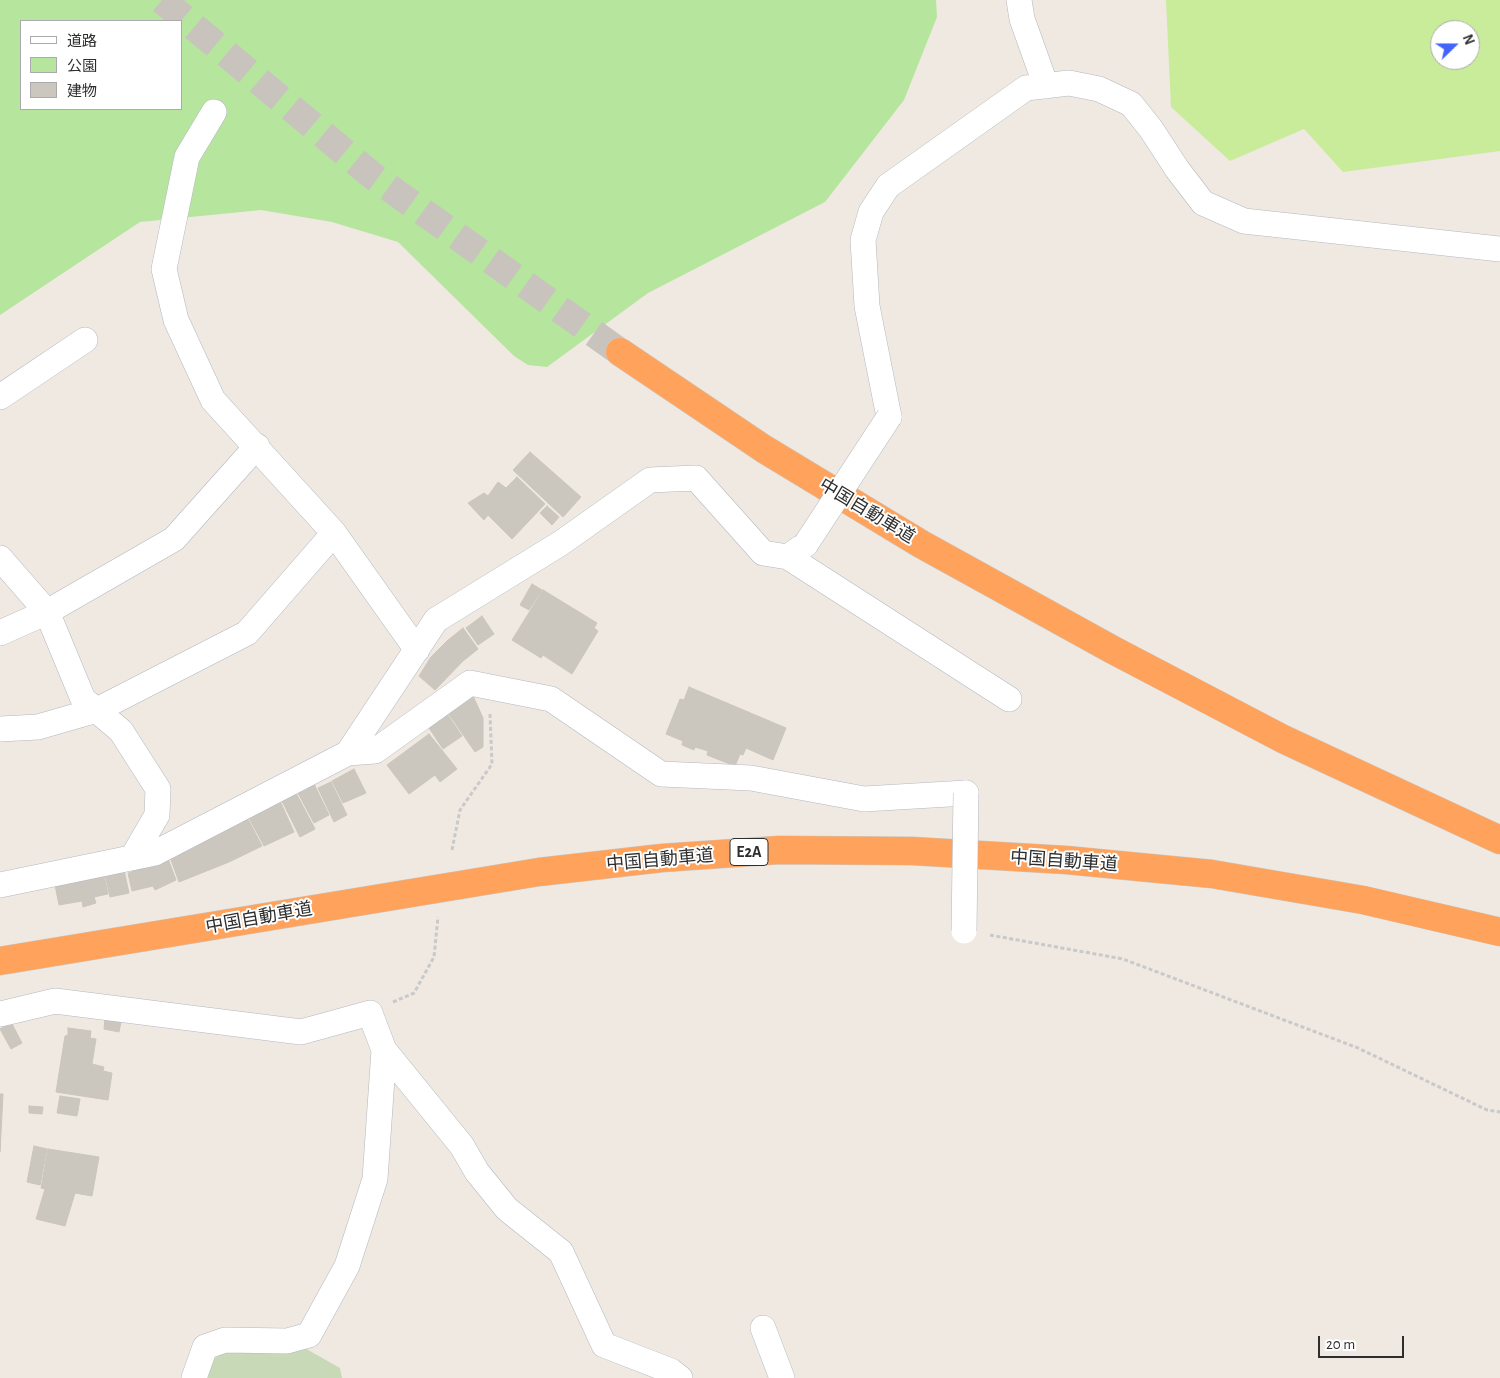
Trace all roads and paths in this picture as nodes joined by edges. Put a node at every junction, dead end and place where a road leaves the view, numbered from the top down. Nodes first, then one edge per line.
1 (1019, 0) edge
2 (1046, 86) junction
3 (214, 112) dead end
4 (1500, 249) edge
5 (85, 340) dead end
6 (620, 352) tunnel mouth
7 (0, 397) edge
8 (256, 446) junction
9 (334, 532) junction
10 (797, 550) junction
11 (0, 558) edge
12 (47, 612) junction
13 (0, 632) edge
14 (417, 650) junction
15 (488, 687) junction
16 (1009, 699) dead end
17 (97, 710) junction
18 (0, 729) edge
19 (348, 753) junction
20 (1500, 840) edge
21 (452, 850) dead end
22 (132, 858) junction
23 (0, 885) edge
24 (438, 917) dead end
25 (964, 931) joint
26 (1500, 932) edge
27 (0, 961) edge
28 (370, 1013) junction
29 (0, 1014) edge
30 (384, 1050) junction
31 (1500, 1112) edge
32 (763, 1328) dead end
33 (194, 1378) edge
34 (680, 1378) edge
35 (782, 1378) edge

1 - 2 street
2 - 4 street
2 - 10 street, bridge
3 - 8 street
5 - 7 street
6 - 20 highway, 中国自動車道
8 - 9 street
8 - 12 street
9 - 14 street
9 - 17 street
10 - 14 street
10 - 16 street
11 - 12 street
12 - 13 street
12 - 17 street
14 - 19 street
15 - 19 street
15 - 21 path
15 - 25 street, bridge
17 - 18 street
17 - 22 street
19 - 22 street
22 - 23 street
24 - 28 path
25 - 31 path
26 - 27 highway, 中国自動車道 / E2A
28 - 29 street
28 - 30 street
30 - 33 street
30 - 34 street
32 - 35 street

